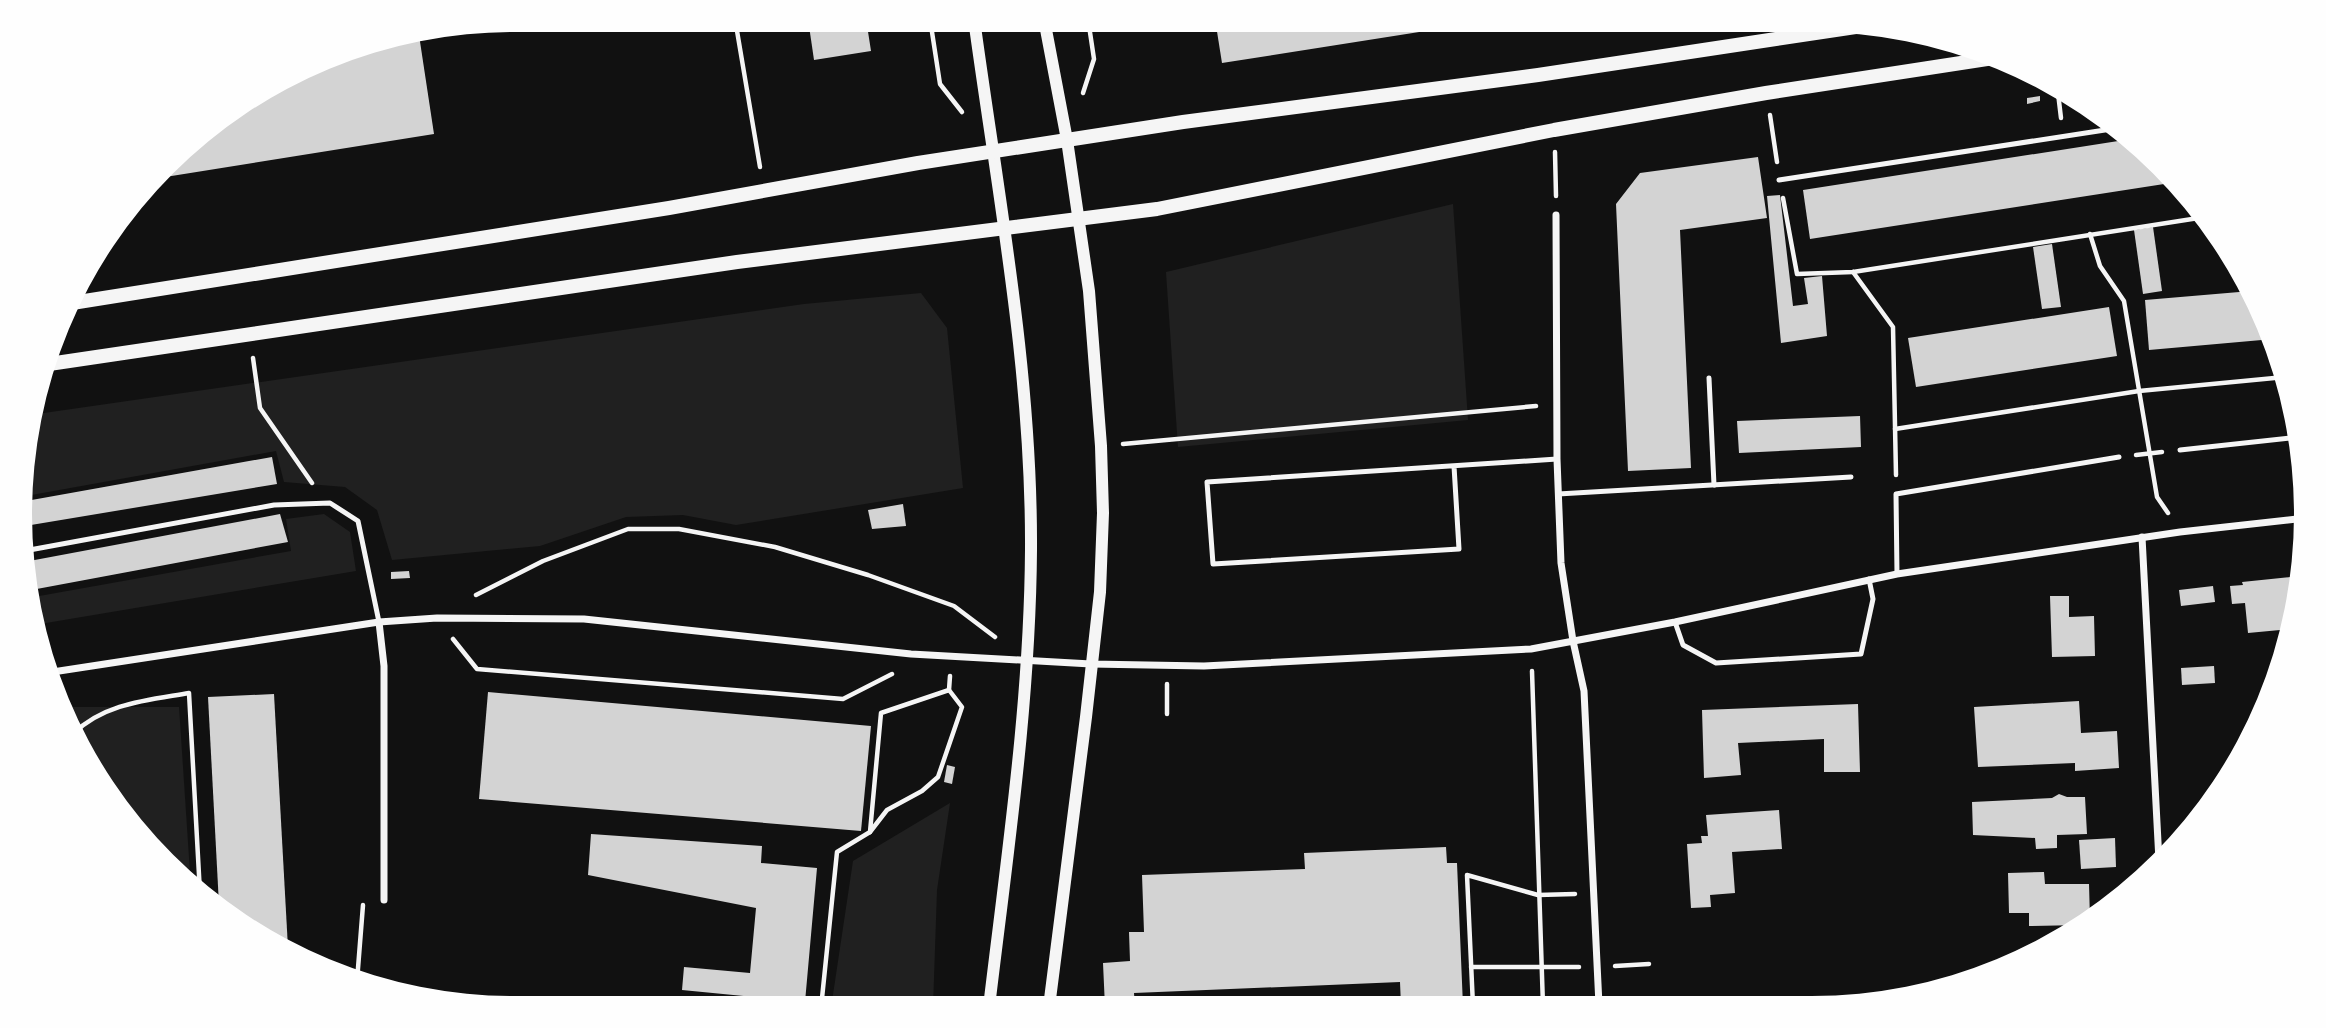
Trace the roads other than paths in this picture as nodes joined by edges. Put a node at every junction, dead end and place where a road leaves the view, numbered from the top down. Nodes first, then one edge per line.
1 (976, 32) edge
2 (1046, 32) edge
3 (1781, 32) edge
4 (1977, 61) edge
5 (2105, 130) edge
6 (1067, 140) junction
7 (993, 152) junction
8 (1779, 180) road end
9 (1556, 215) road end
10 (1079, 218) junction
11 (1004, 227) junction
12 (81, 302) edge
13 (56, 363) edge
14 (1709, 377) dead end
15 (2288, 439) edge
16 (2180, 450) road end
17 (2119, 457) road end
18 (1557, 459) junction
19 (1454, 466) junction
20 (1852, 477) dead end
21 (1714, 485) junction
22 (1558, 494) junction
23 (2294, 519) edge
24 (2142, 537) junction
25 (33, 549) edge
26 (1897, 573) junction
27 (1869, 579) junction
28 (379, 622) junction
29 (1675, 622) junction
30 (1573, 641) junction
31 (1027, 660) junction
32 (1091, 664) junction
33 (58, 671) edge
34 (2158, 849) edge
35 (384, 900) road end
36 (990, 996) edge
37 (1050, 996) edge
38 (1599, 996) edge

1 - 7 street
2 - 6 street
3 - 6 main road
4 - 10 main road
5 - 8 lane
6 - 7 main road
6 - 10 street
7 - 11 street
7 - 12 main road
9 - 18 street
10 - 11 main road
10 - 32 street
11 - 13 main road
11 - 31 street
14 - 21 lane
15 - 16 lane
17 - 26 lane
18 - 19 lane
18 - 22 street
19 - 19 lane
20 - 21 lane
21 - 22 lane
22 - 30 street
23 - 24 street
24 - 26 street
24 - 34 street
25 - 28 lane
26 - 27 street
27 - 29 street
27 - 29 lane
28 - 31 street
28 - 33 street
28 - 35 street
29 - 30 street
30 - 32 street
30 - 38 street
31 - 32 street
31 - 36 street
32 - 37 street

